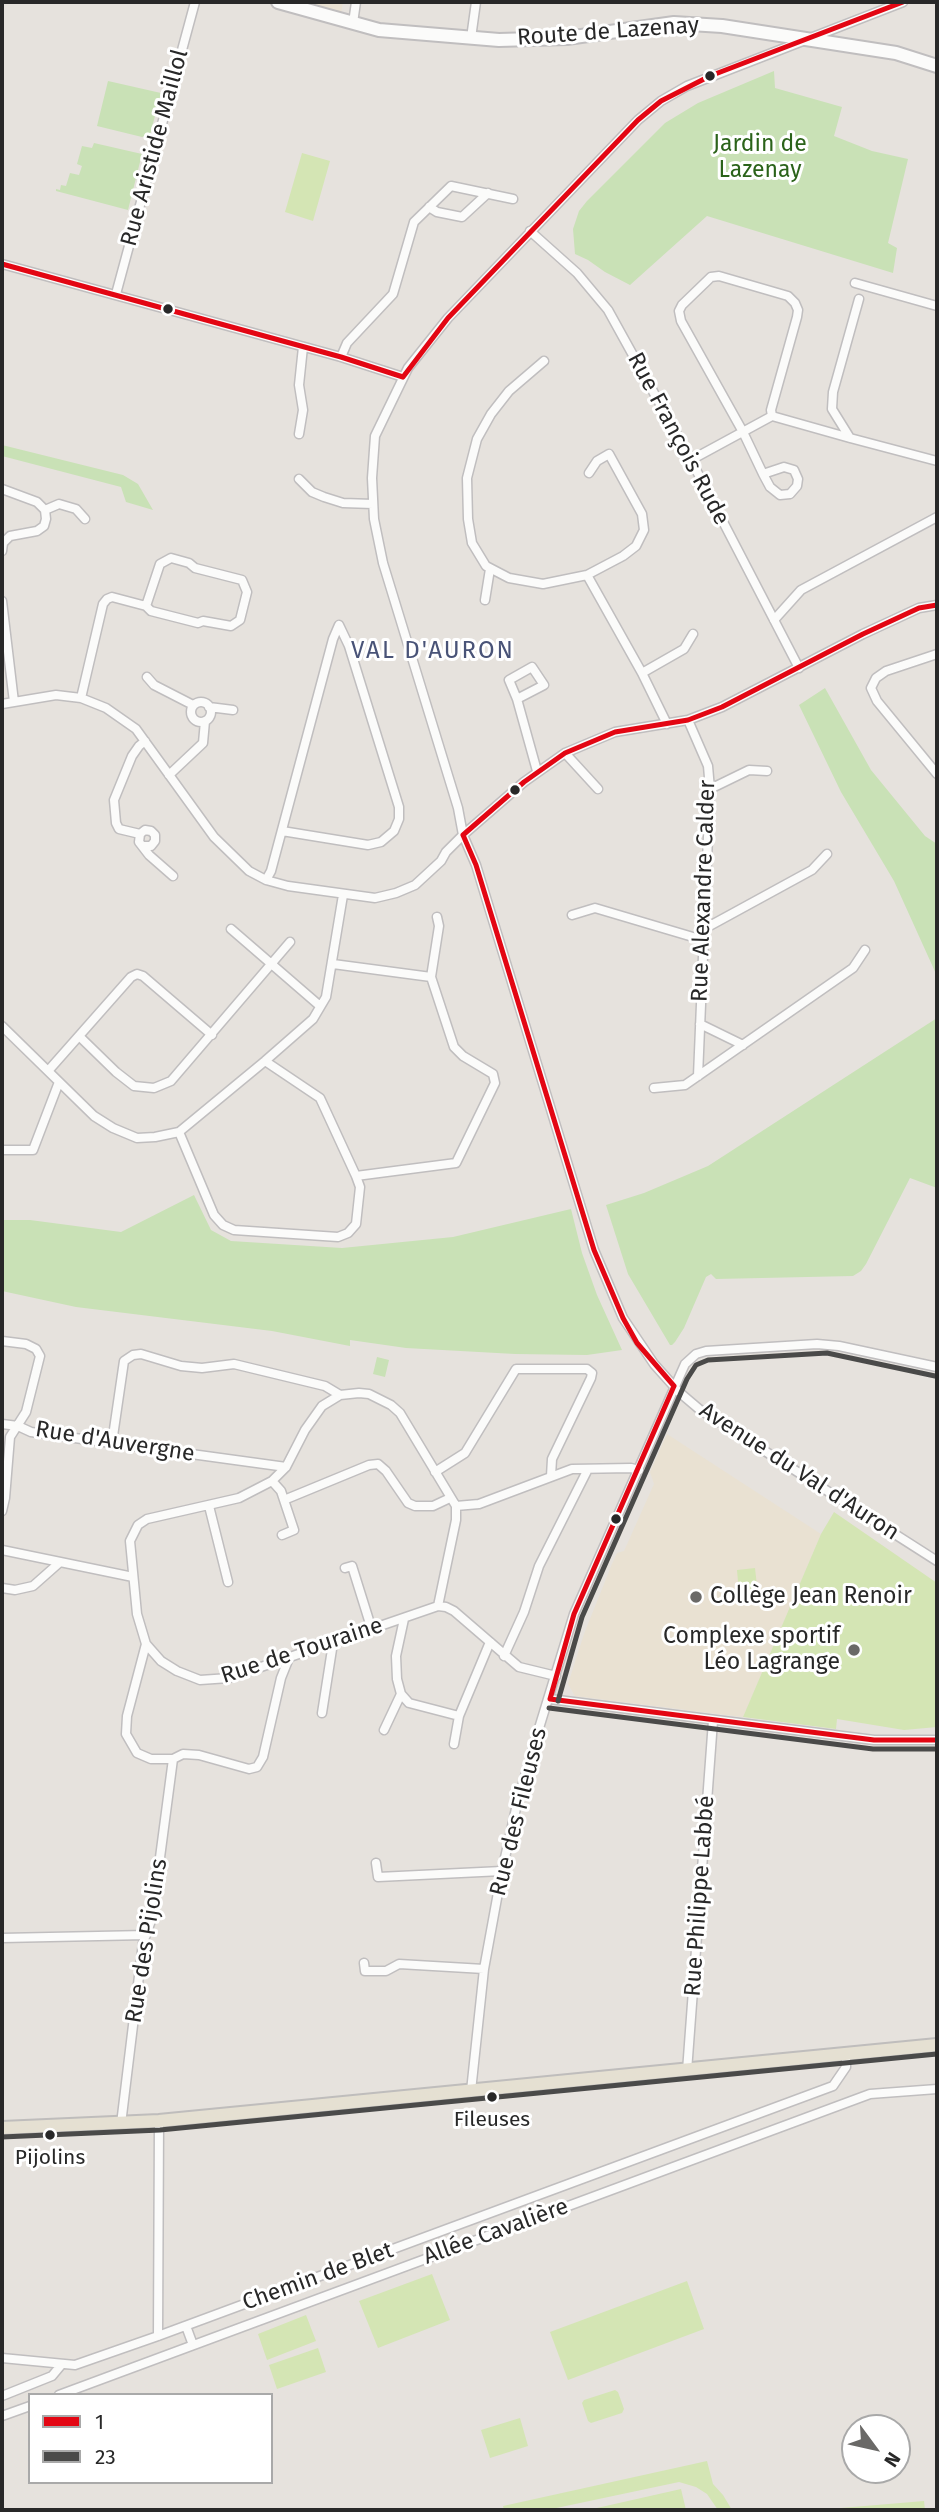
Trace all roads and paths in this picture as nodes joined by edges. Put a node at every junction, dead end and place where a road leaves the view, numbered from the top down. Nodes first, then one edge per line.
1 (195, 2) edge
2 (278, 2) edge
3 (356, 2) edge
4 (476, 2) edge
5 (902, 2) edge
6 (354, 23) junction
7 (471, 38) junction
8 (805, 39) junction
9 (937, 66) edge
10 (488, 193) junction
11 (513, 199) dead end
12 (429, 207) junction
13 (530, 232) junction
14 (2, 264) edge
15 (855, 284) dead end
16 (116, 294) junction
17 (859, 299) dead end
18 (937, 306) edge
19 (303, 347) junction
20 (341, 357) junction
21 (544, 361) dead end
22 (402, 377) junction
23 (772, 416) junction
24 (743, 432) junction
25 (299, 434) dead end
26 (850, 439) junction
27 (691, 460) junction
28 (937, 461) edge
29 (590, 473) dead end
30 (763, 474) dead end
31 (299, 480) dead end
32 (2, 489) edge
33 (373, 504) junction
34 (45, 510) junction
35 (937, 517) edge
36 (86, 519) dead end
37 (2, 551) edge
38 (490, 569) junction
39 (587, 575) junction
40 (485, 600) dead end
41 (2, 601) edge
42 (937, 605) edge
43 (146, 606) junction
44 (2, 615) edge
45 (774, 620) junction
46 (693, 635) dead end
47 (937, 654) edge
48 (799, 668) junction
49 (642, 673) junction
50 (147, 677) dead end
51 (81, 698) junction
52 (517, 699) dead end
53 (14, 702) junction
54 (2, 704) edge
55 (193, 705) junction
56 (209, 707) junction
57 (233, 710) dead end
58 (688, 720) junction
59 (205, 721) junction
60 (667, 724) junction
61 (145, 741) junction
62 (565, 753) junction
63 (537, 771) junction
64 (767, 771) dead end
65 (937, 774) edge
66 (169, 775) junction
67 (598, 789) dead end
68 (710, 789) junction
69 (282, 831) junction
70 (140, 834) junction
71 (464, 835) junction
72 (145, 846) junction
73 (827, 854) dead end
74 (173, 876) dead end
75 (266, 880) junction
76 (343, 895) junction
77 (572, 915) dead end
78 (436, 918) dead end
79 (231, 929) dead end
80 (704, 929) junction
81 (703, 940) junction
82 (290, 942) dead end
83 (865, 950) dead end
84 (272, 963) junction
85 (333, 964) junction
86 (431, 976) junction
87 (320, 1006) junction
88 (700, 1024) junction
89 (2, 1026) edge
90 (212, 1035) junction
91 (79, 1037) junction
92 (743, 1045) junction
93 (265, 1061) junction
94 (48, 1071) junction
95 (698, 1076) junction
96 (59, 1082) junction
97 (654, 1088) dead end
98 (179, 1132) junction
99 (2, 1150) edge
100 (356, 1176) junction
101 (2, 1342) edge
102 (937, 1367) edge
103 (674, 1386) junction
104 (340, 1395) junction
105 (2, 1424) edge
106 (18, 1426) junction
107 (112, 1443) junction
108 (286, 1467) junction
109 (588, 1469) junction
110 (639, 1470) junction
111 (436, 1472) junction
112 (551, 1476) junction
113 (272, 1480) junction
114 (450, 1498) junction
115 (284, 1500) junction
116 (209, 1506) junction
117 (456, 1506) junction
118 (2, 1511) edge
119 (282, 1535) dead end
120 (2, 1550) edge
121 (937, 1561) edge
122 (59, 1563) junction
123 (345, 1568) dead end
124 (133, 1577) junction
125 (228, 1582) dead end
126 (2, 1588) edge
127 (438, 1606) junction
128 (404, 1619) junction
129 (372, 1630) junction
130 (490, 1642) junction
131 (333, 1643) junction
132 (146, 1644) junction
133 (504, 1656) junction
134 (289, 1658) junction
135 (556, 1676) junction
136 (401, 1694) junction
137 (550, 1699) junction
138 (322, 1713) dead end
139 (459, 1716) junction
140 (713, 1721) junction
141 (384, 1730) dead end
142 (937, 1740) edge
143 (454, 1744) dead end
144 (173, 1759) junction
145 (376, 1863) dead end
146 (502, 1871) junction
147 (146, 1935) junction
148 (2, 1938) edge
149 (364, 1963) dead end
150 (484, 1969) junction
151 (937, 2045) edge
152 (846, 2055) junction
153 (687, 2071) junction
154 (937, 2089) edge
155 (471, 2091) junction
156 (159, 2122) junction
157 (121, 2124) junction
158 (2, 2128) edge
159 (186, 2326) junction
160 (158, 2336) junction
161 (193, 2345) junction
162 (2, 2358) edge
163 (62, 2364) junction
164 (64, 2393) edge
165 (2, 2396) edge
166 (28, 2407) edge
167 (2, 2416) edge

1 - 16 street, Rue Aristide Maillol
2 - 6 street, Route de Lazenay
3 - 6 street
4 - 7 street
5 - 8 street, Avenue du Val d'Auron
6 - 7 street, Route de Lazenay
7 - 8 street, Route de Lazenay
8 - 9 street, Route de Lazenay
8 - 13 street, Avenue du Val d'Auron
10 - 11 street
10 - 12 street
10 - 12 street
12 - 20 street
13 - 22 street, Avenue du Val d'Auron
13 - 27 street, Rue François Rude
14 - 16 street
15 - 18 street
16 - 19 street
17 - 26 street
19 - 20 street
19 - 25 street
20 - 22 street
21 - 38 street
22 - 33 street, Avenue du Val d'Auron
23 - 24 street
23 - 24 street
23 - 26 street
24 - 27 street
24 - 30 street
26 - 28 street
27 - 45 street, Rue François Rude
29 - 39 street
31 - 33 street
32 - 34 street
33 - 71 street, Avenue du Val d'Auron
34 - 36 street
34 - 37 street
35 - 45 street
38 - 39 street
38 - 40 street
39 - 49 street
41 - 44 street
42 - 48 street
43 - 43 street
43 - 51 street
44 - 53 street
45 - 48 street, Rue François Rude
46 - 49 street
47 - 65 street
48 - 58 street
49 - 60 street
50 - 55 street
51 - 53 street
51 - 61 street
52 - 63 street
53 - 54 street
55 - 56 street
55 - 59 street
56 - 57 street
56 - 59 street
58 - 60 street
58 - 68 street, Rue Alexandre Calder
59 - 66 street
60 - 62 street
61 - 66 street
61 - 70 street
62 - 63 street
62 - 67 street
63 - 71 street
64 - 68 street
66 - 75 street
68 - 80 street, Rue Alexandre Calder
69 - 69 street
69 - 75 street
70 - 72 street
70 - 72 street
71 - 76 street
71 - 103 street, Avenue du Val d'Auron
72 - 74 street
73 - 80 street
75 - 76 street
76 - 85 street
77 - 81 street
78 - 86 street
79 - 84 street
80 - 81 street, Rue Alexandre Calder
81 - 88 street, Rue Alexandre Calder
82 - 84 street
83 - 92 street
84 - 87 street
84 - 90 street
85 - 86 street
85 - 87 street
86 - 100 street
87 - 93 street
88 - 92 street, Rue Alexandre Calder
88 - 95 street, Rue Alexandre Calder
89 - 94 street
90 - 91 street
90 - 91 street
91 - 94 street
92 - 95 street
93 - 98 street
93 - 100 street
94 - 96 street
95 - 97 street
96 - 98 street
96 - 99 street
98 - 100 street
101 - 106 street, Rue d'Auvergne
102 - 103 street, Rue des Fileuses
103 - 110 street, Rue des Fileuses
103 - 121 street, Avenue du Val d'Auron
104 - 107 street
104 - 108 street
104 - 111 street
105 - 106 street
106 - 107 street, Rue d'Auvergne
106 - 118 street
107 - 108 street, Rue d'Auvergne
108 - 113 street
109 - 110 street
109 - 112 street
109 - 133 street
110 - 135 street, Rue des Fileuses
111 - 112 street
111 - 114 street
112 - 117 street
113 - 115 street
113 - 116 street
114 - 115 street
114 - 117 street
115 - 119 street
116 - 124 street
116 - 125 street
117 - 127 street
120 - 122 street
122 - 124 street
122 - 126 street
123 - 129 street
124 - 132 street
127 - 128 street, Rue de Touraine
127 - 130 street
128 - 129 street, Rue de Touraine
128 - 136 street
129 - 131 street, Rue de Touraine
130 - 133 street
130 - 139 street
131 - 134 street, Rue de Touraine
131 - 138 street
132 - 134 street, Rue de Touraine
132 - 144 street
133 - 135 street
134 - 144 street
135 - 137 street, Rue des Fileuses
136 - 139 street
136 - 141 street
137 - 140 street
137 - 146 street, Rue des Fileuses
139 - 143 street
140 - 142 street
140 - 153 street, Rue Philippe Labbé
144 - 147 street, Rue des Pijolins
145 - 146 street
146 - 150 street, Rue des Fileuses
147 - 148 street
147 - 157 street, Rue des Pijolins
149 - 150 street
150 - 155 street, Rue des Fileuses
151 - 152 main road
152 - 153 main road
152 - 159 street, Chemin de Blet
153 - 155 main road
154 - 161 street, Allée Cavalière
155 - 156 main road
156 - 157 main road
156 - 160 street
157 - 158 main road
159 - 160 street, Chemin de Blet
159 - 161 street
160 - 163 street, Chemin de Blet
161 - 164 street, Allée Cavalière
162 - 163 street, Chemin de Blet
163 - 165 street
166 - 167 street

